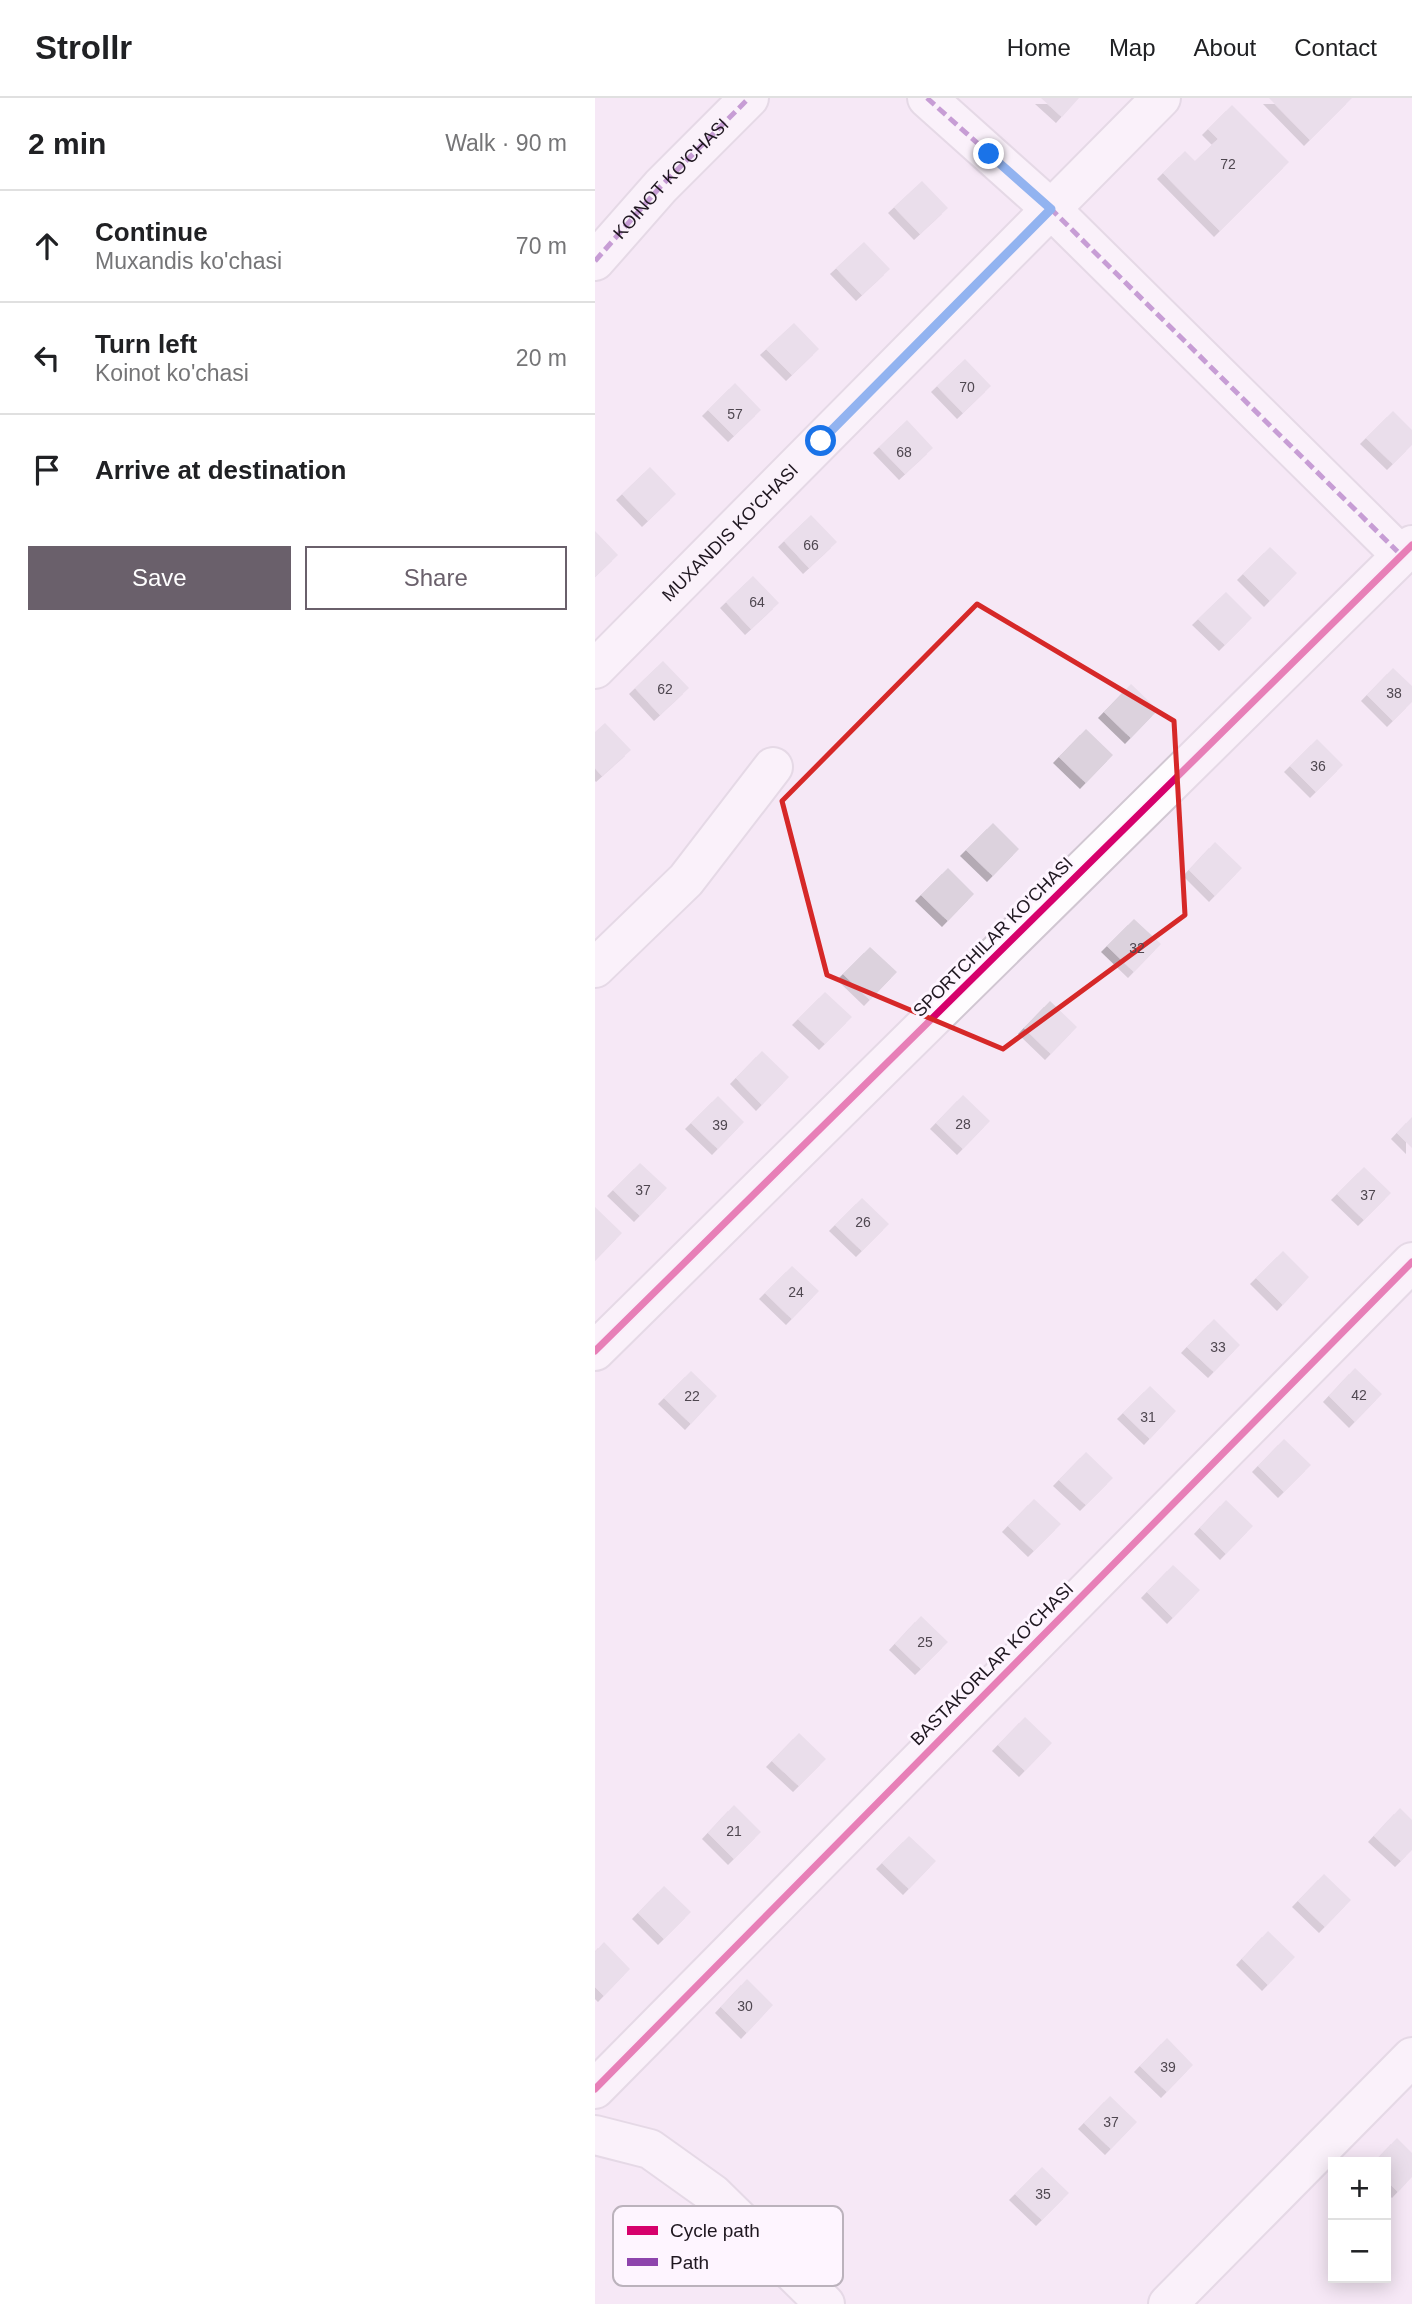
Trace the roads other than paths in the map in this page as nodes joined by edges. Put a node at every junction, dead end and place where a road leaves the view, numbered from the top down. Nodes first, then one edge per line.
1 (749, 98) edge
2 (927, 98) edge
3 (1161, 98) edge
4 (1051, 209) junction
5 (595, 261) edge
6 (1407, 550) edge
7 (595, 669) edge
8 (773, 767) dead end
9 (595, 968) edge
10 (1412, 1262) edge
11 (595, 1351) edge
12 (1412, 2057) edge
13 (595, 2089) edge
14 (595, 2135) edge
15 (725, 2206) edge
16 (807, 2286) edge
17 (825, 2304) edge
18 (1168, 2304) edge

1 - 5 street, KOINOT KO'CHASI
2 - 4 street
3 - 4 street, MUXANDIS KO'CHASI
4 - 6 street
4 - 7 street, MUXANDIS KO'CHASI
6 - 11 street, SPORTCHILAR KO'CHASI
8 - 9 street
10 - 13 street, BASTAKORLAR KO'CHASI
12 - 18 street
14 - 15 street
16 - 17 street

